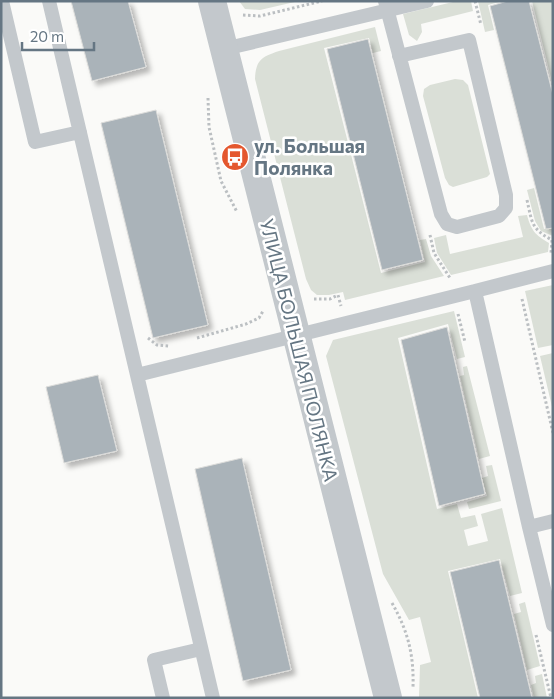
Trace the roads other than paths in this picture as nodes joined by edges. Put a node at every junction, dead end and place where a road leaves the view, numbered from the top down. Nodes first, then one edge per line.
1 (2, 1) edge
2 (49, 1) edge
3 (212, 1) edge
4 (427, 1) edge
5 (386, 6) edge
6 (224, 49) junction
7 (400, 56) junction
8 (80, 132) junction
9 (551, 272) edge
10 (475, 291) junction
11 (295, 335) junction
12 (137, 375) junction
13 (553, 521) edge
14 (529, 527) junction
15 (553, 625) edge
16 (201, 649) junction
17 (163, 698) edge
18 (212, 698) edge
19 (388, 698) edge

1 - 8 lane
2 - 8 lane
3 - 6 street, УЛИЦА БОЛЬШАЯ ПОЛЯНКА
4 - 5 lane
5 - 6 lane
5 - 7 lane
6 - 11 street, УЛИЦА БОЛЬШАЯ ПОЛЯНКА
7 - 7 lane
8 - 12 lane
9 - 10 lane
10 - 11 lane
10 - 14 lane
11 - 12 lane
11 - 19 street, УЛИЦА БОЛЬШАЯ ПОЛЯНКА
12 - 16 lane
13 - 14 lane
14 - 15 lane
16 - 17 lane
16 - 18 lane

